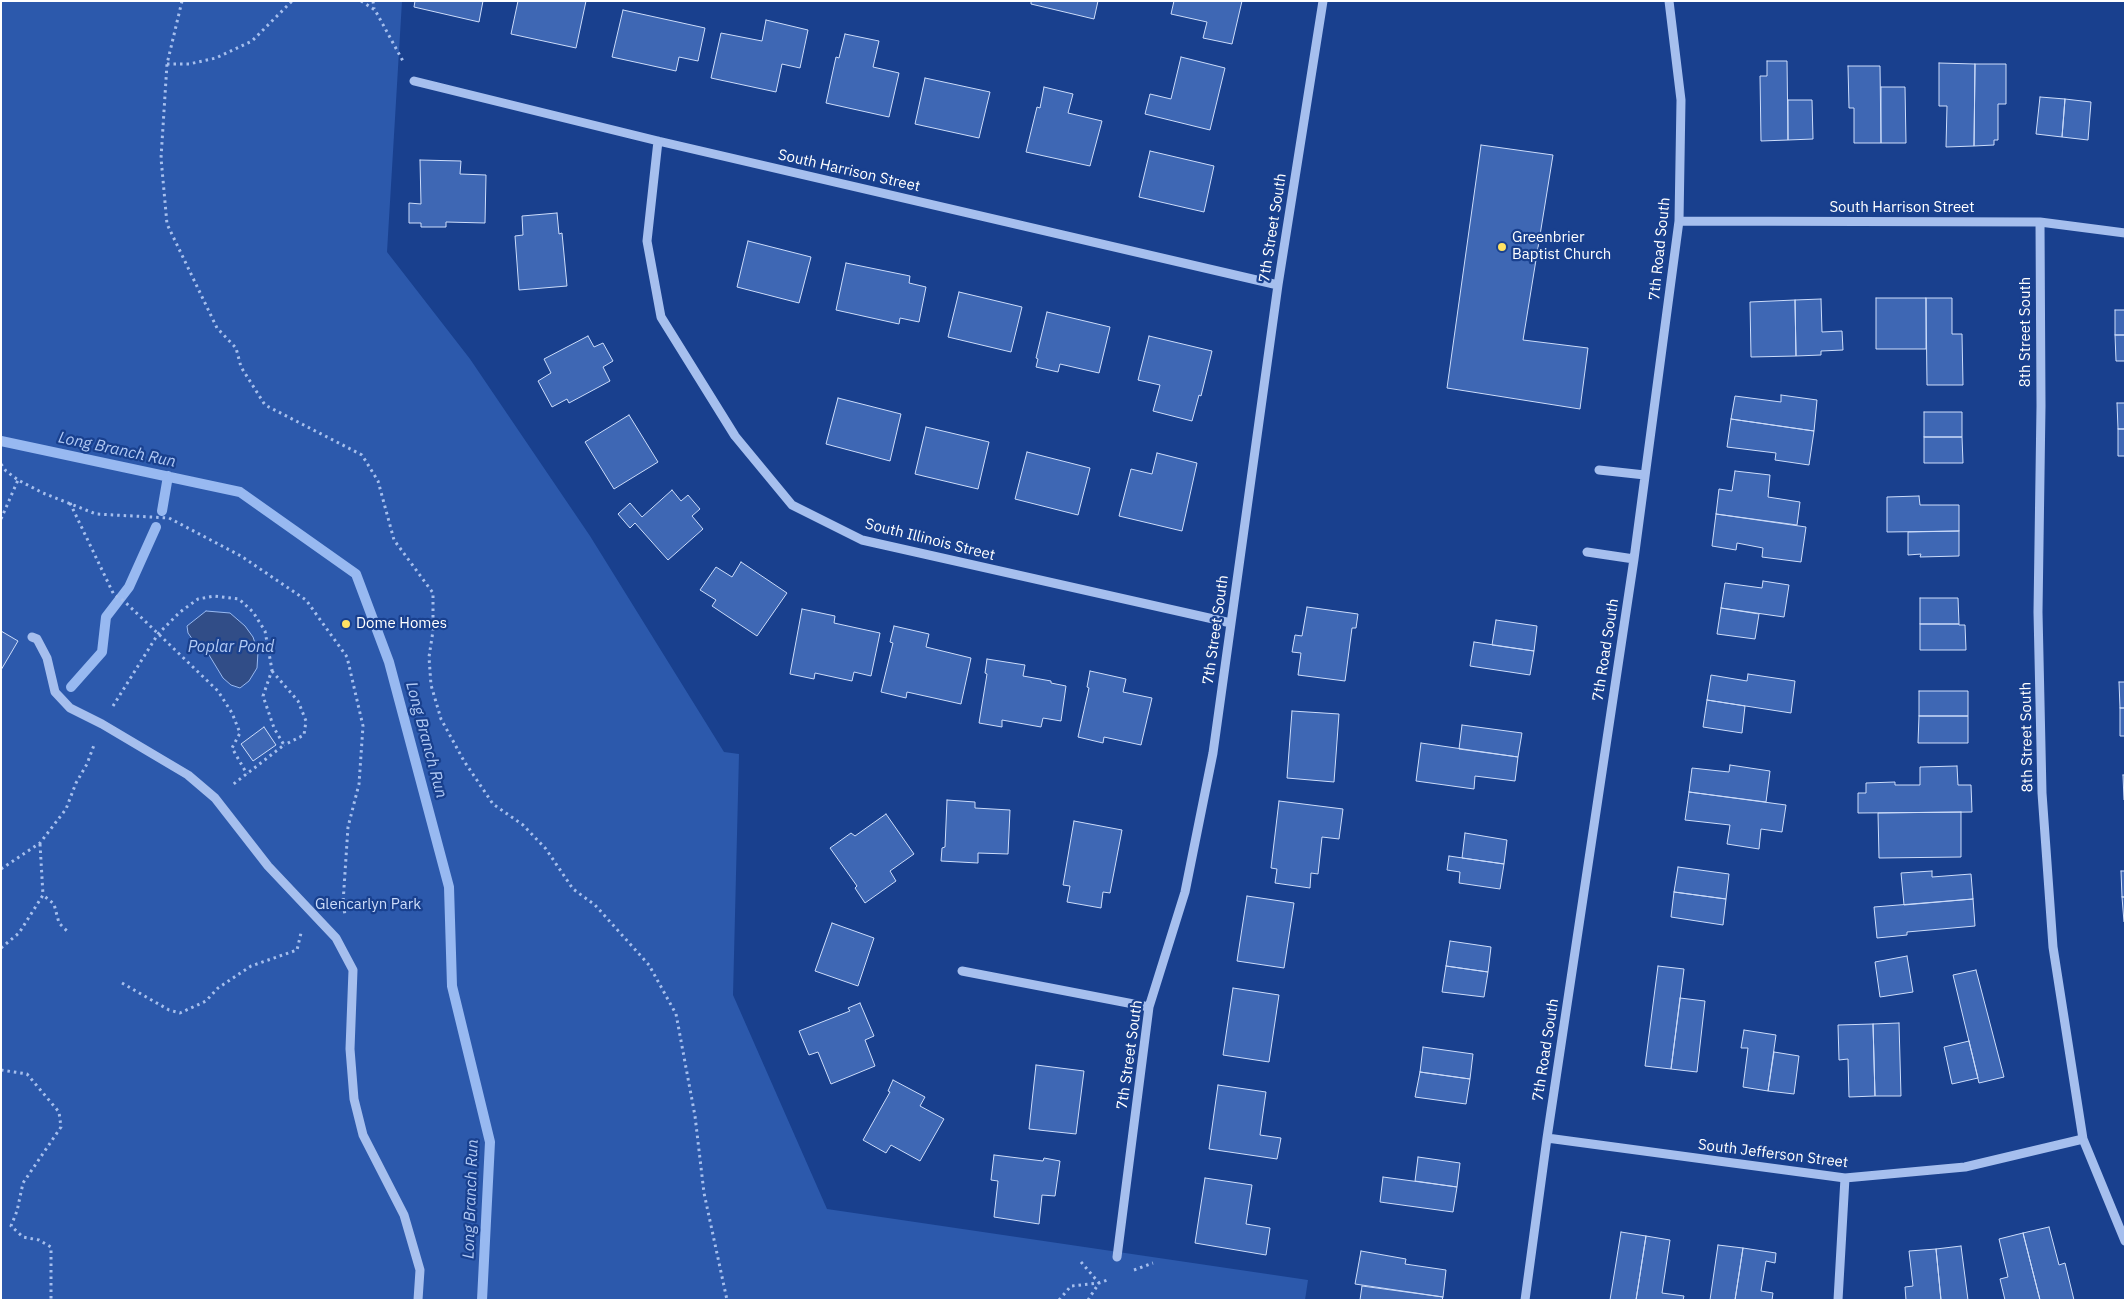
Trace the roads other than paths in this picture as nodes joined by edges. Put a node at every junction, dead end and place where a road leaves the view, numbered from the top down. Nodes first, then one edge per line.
1 (1323, 1) edge
2 (1669, 1) edge
3 (414, 81) road end
4 (658, 140) junction
5 (1679, 221) junction
6 (2040, 222) junction
7 (2125, 233) edge
8 (1278, 285) junction
9 (1599, 470) dead end
10 (1645, 475) junction
11 (1588, 552) dead end
12 (1634, 559) junction
13 (1231, 623) junction
14 (32, 637) dead end
15 (962, 971) dead end
16 (1149, 1007) junction
17 (1547, 1138) junction
18 (2083, 1139) junction
19 (1845, 1178) junction
20 (2125, 1241) edge
21 (1117, 1257) dead end
22 (418, 1300) edge
23 (1525, 1300) edge
24 (1838, 1300) edge

1 - 8 street, 7th Street South
2 - 5 street, 7th Road South
3 - 4 street, South Harrison Street
4 - 8 street, South Harrison Street
4 - 13 street, South Illinois Street
5 - 6 street, South Harrison Street
5 - 10 street, 7th Road South
6 - 7 street, South Harrison Street
6 - 18 street, 8th Street South
8 - 13 street, 7th Street South
9 - 10 street
10 - 12 street, 7th Road South
11 - 12 street
12 - 17 street, 7th Road South
13 - 16 street, 7th Street South
14 - 22 street
15 - 16 street
16 - 21 street, 7th Street South
17 - 19 street, South Jefferson Street
17 - 23 street, 7th Road South
18 - 19 street, South Jefferson Street
18 - 20 street, 8th Street South
19 - 24 street

